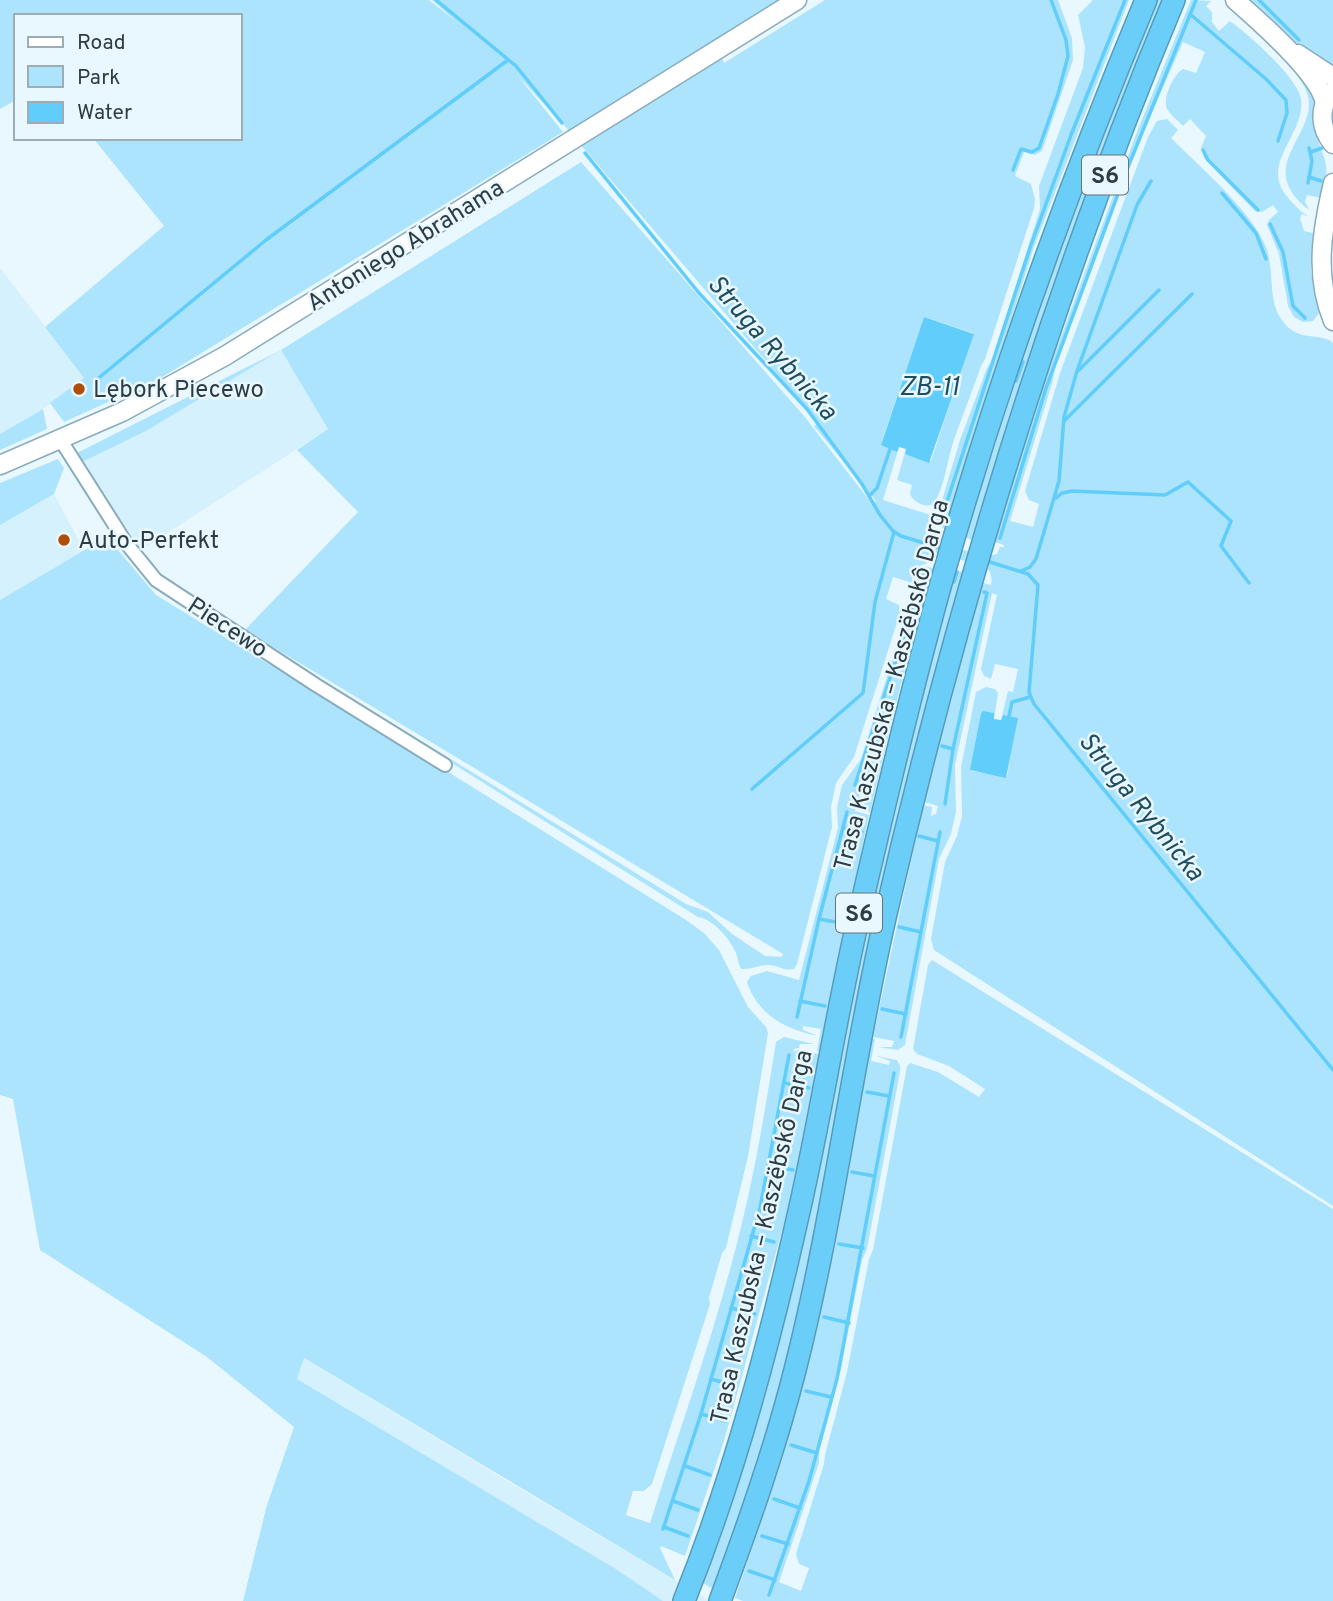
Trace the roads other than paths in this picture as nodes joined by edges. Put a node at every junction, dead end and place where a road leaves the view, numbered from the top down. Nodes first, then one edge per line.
1 (797, 0) edge
2 (1146, 0) edge
3 (1174, 0) edge
4 (1236, 0) edge
5 (1286, 46) junction
6 (1333, 77) edge
7 (1329, 96) edge
8 (1333, 144) edge
9 (1333, 183) edge
10 (1330, 210) edge
11 (1333, 321) edge
12 (60, 439) junction
13 (0, 465) edge
14 (445, 765) dead end
15 (686, 1595) edge
16 (720, 1601) edge

1 - 12 main road, Antoniego Abrahama
2 - 15 highway, Trasa Kaszubska – Kaszëbskô Darga / S6
3 - 16 highway, Trasa Kaszubska – Kaszëbskô Darga / S6
4 - 5 main road
5 - 6 main road
5 - 7 main road
7 - 8 main road
9 - 10 main road
10 - 11 main road
12 - 13 main road, Antoniego Abrahama
12 - 14 street, Piecewo

